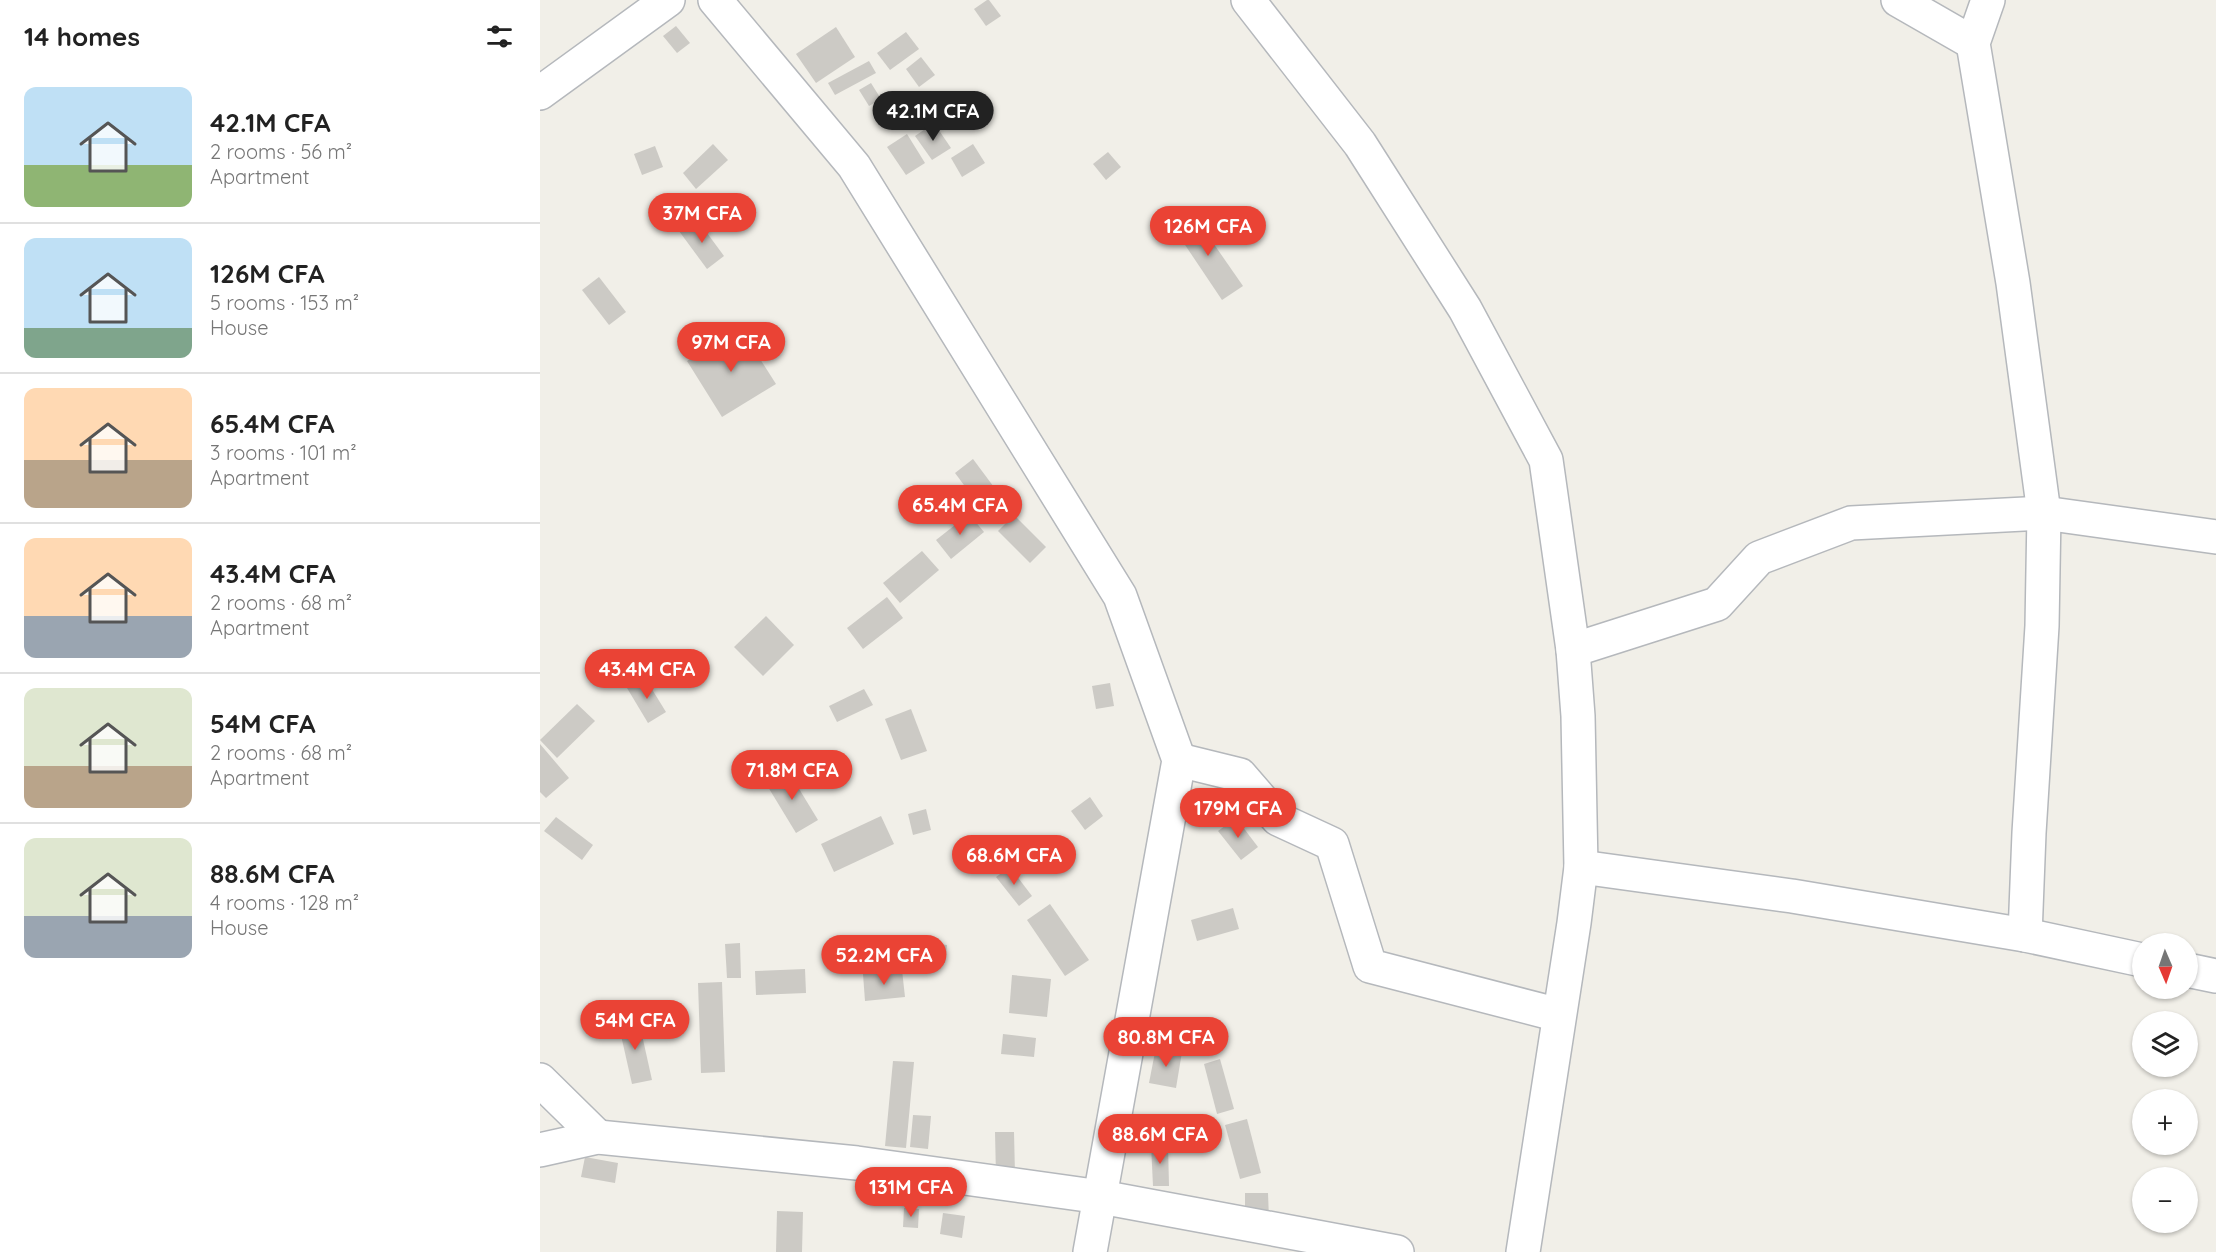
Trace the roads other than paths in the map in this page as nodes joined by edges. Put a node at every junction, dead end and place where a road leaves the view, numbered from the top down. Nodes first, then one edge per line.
1 (668, 0) edge
2 (715, 0) edge
3 (1248, 0) edge
4 (1898, 0) edge
5 (1988, 0) edge
6 (1973, 43) junction
7 (540, 93) edge
8 (2044, 513) junction
9 (2216, 537) edge
10 (1573, 650) junction
11 (1179, 760) junction
12 (1581, 867) junction
13 (2025, 934) junction
14 (2132, 958) edge
15 (2198, 972) edge
16 (2216, 976) edge
17 (1559, 1015) junction
18 (540, 1080) edge
19 (598, 1137) junction
20 (540, 1150) edge
21 (1101, 1197) junction
22 (1090, 1252) edge
23 (1397, 1252) edge
24 (1523, 1252) edge

1 - 7 street
2 - 11 street
3 - 10 street
4 - 6 street
5 - 6 street
6 - 8 street
8 - 9 street
8 - 10 street
8 - 13 street
10 - 12 street
11 - 17 street
11 - 21 street
12 - 13 street
12 - 17 street
13 - 14 street
15 - 16 street
17 - 24 street
18 - 19 street
19 - 20 street
19 - 21 street
21 - 22 street
21 - 23 street

